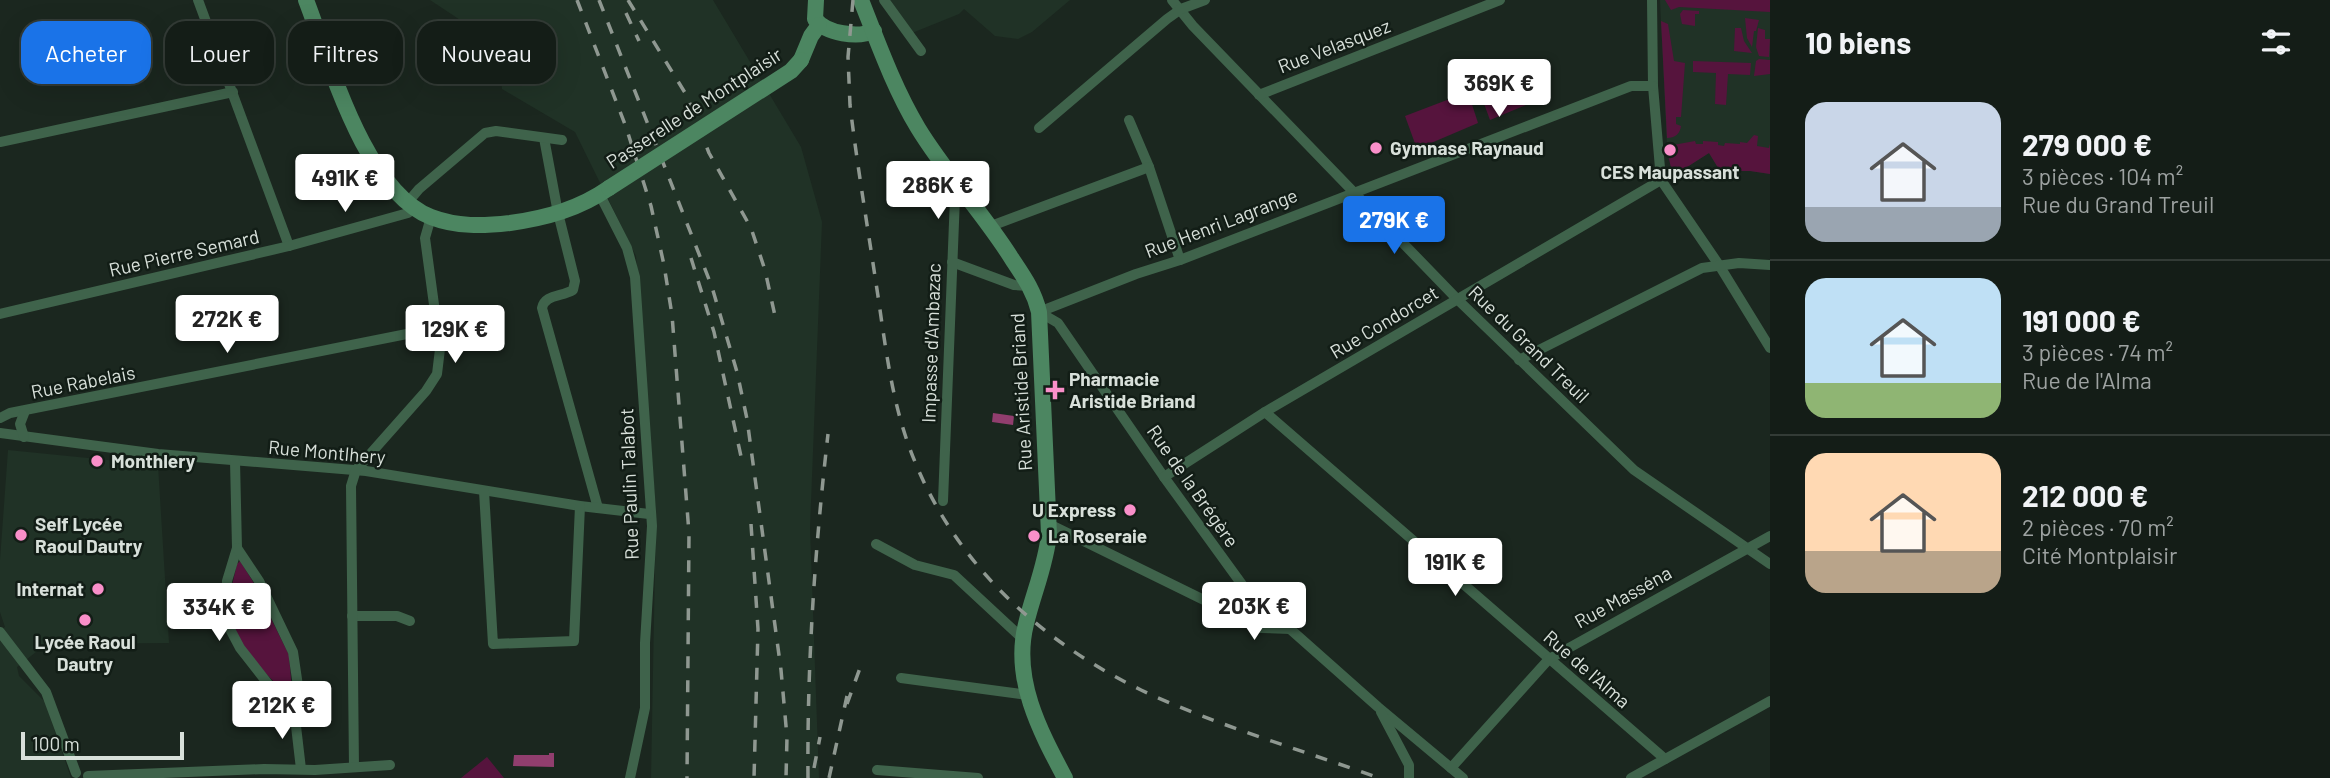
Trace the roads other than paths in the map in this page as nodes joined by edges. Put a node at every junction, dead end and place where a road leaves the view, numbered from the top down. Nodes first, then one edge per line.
1 (198, 0) edge
2 (306, 0) edge
3 (816, 0) edge
4 (861, 0) edge
5 (884, 0) edge
6 (1172, 0) edge
7 (1205, 0) edge
8 (1500, 0) edge
9 (1652, 0) edge
10 (1181, 9) junction
11 (819, 25) junction
12 (874, 31) junction
13 (921, 51) dead end
14 (1653, 86) junction
15 (233, 92) junction
16 (1259, 94) junction
17 (1129, 120) dead end
18 (1039, 128) dead end
19 (544, 138) junction
20 (562, 140) dead end
21 (0, 142) edge
22 (1149, 167) junction
23 (1661, 180) junction
24 (960, 188) junction
25 (605, 192) junction
26 (1353, 192) junction
27 (411, 204) junction
28 (558, 213) junction
29 (431, 217) junction
30 (992, 226) junction
31 (289, 246) junction
32 (1180, 260) junction
33 (952, 262) junction
34 (1719, 265) junction
35 (1770, 265) edge
36 (1030, 286) junction
37 (1457, 299) junction
38 (1039, 312) junction
39 (0, 314) edge
40 (437, 328) junction
41 (1770, 348) edge
42 (1519, 360) junction
43 (25, 411) junction
44 (1265, 412) junction
45 (0, 418) edge
46 (0, 433) edge
47 (24, 437) junction
48 (235, 461) junction
49 (356, 470) junction
50 (1164, 477) junction
51 (484, 491) junction
52 (943, 500) dead end
53 (580, 506) junction
54 (598, 508) junction
55 (649, 514) junction
56 (1049, 524) junction
57 (1770, 536) edge
58 (876, 544) dead end
59 (1747, 547) junction
60 (237, 548) junction
61 (1770, 564) edge
62 (1264, 606) junction
63 (1230, 611) junction
64 (352, 616) junction
65 (410, 621) dead end
66 (1292, 629) junction
67 (0, 632) edge
68 (1023, 639) junction
69 (1549, 659) junction
70 (901, 678) dead end
71 (1028, 695) junction
72 (1770, 701) edge
73 (1378, 707) junction
74 (294, 709) junction
75 (1665, 759) junction
76 (390, 765) dead end
77 (354, 767) junction
78 (1451, 768) junction
79 (301, 769) junction
80 (877, 770) dead end
81 (75, 775) edge
82 (88, 777) edge
83 (630, 778) edge
84 (978, 778) edge
85 (1065, 778) edge
86 (1409, 778) edge
87 (1463, 778) edge
88 (1630, 778) edge

1 - 15 street
2 - 27 street, Passerelle de Montplaisir
3 - 11 street
4 - 12 street, Rue Aristide Briand
5 - 13 street
6 - 10 street, Rue du Grand Treuil
7 - 10 street
8 - 16 street, Rue Velasquez
9 - 14 street
10 - 16 street, Rue du Grand Treuil
10 - 18 street
11 - 12 street
11 - 25 street, Passerelle de Montplaisir, bridge
12 - 24 street, Rue Aristide Briand
14 - 23 street
14 - 26 street, Rue Henri Lagrange
15 - 21 street
15 - 31 street
16 - 26 street, Rue du Grand Treuil
17 - 22 street
19 - 20 street
19 - 27 street
19 - 28 street
22 - 30 street
22 - 32 street
23 - 34 street
23 - 37 street, Rue Condorcet
24 - 30 street, Rue Aristide Briand
24 - 33 street, Impasse d'Ambazac
25 - 28 street, Passerelle de Montplaisir
25 - 55 street, Rue Paulin Talabot
26 - 32 street, Rue Henri Lagrange
26 - 37 street, Rue du Grand Treuil
27 - 29 street, Passerelle de Montplaisir
27 - 31 street, Rue Pierre Semard
28 - 29 street, Passerelle de Montplaisir
28 - 54 street
29 - 40 street
30 - 36 street, Rue Aristide Briand
31 - 39 street, Rue Pierre Semard
32 - 38 street, Rue Henri Lagrange
33 - 36 street
33 - 52 street, Impasse d'Ambazac
34 - 35 street
34 - 41 street
34 - 42 street
36 - 38 street, Rue Aristide Briand
37 - 42 street, Rue du Grand Treuil
37 - 44 street, Rue Condorcet
38 - 50 street, Rue de la Brégère
38 - 56 street, Rue Aristide Briand
40 - 43 street, Rue Rabelais
40 - 49 street
42 - 59 street, Rue du Grand Treuil
43 - 45 street, Rue Rabelais
43 - 47 street, Rue Rabelais
44 - 50 street, Rue Condorcet
44 - 69 street, Rue de l'Alma
46 - 47 street, Rue Montlhery
47 - 48 street, Rue Montlhery
48 - 49 street, Rue Montlhery
48 - 60 street
49 - 51 street, Rue Montlhery
49 - 64 street
50 - 62 street, Rue de la Brégère
51 - 53 street, Rue Montlhery
51 - 53 street
53 - 54 street, Rue Montlhery
54 - 55 street, Rue Montlhery
55 - 83 street, Rue Paulin Talabot
56 - 63 street
56 - 68 street, Rue Aristide Briand
57 - 59 street, Rue Masséna
58 - 68 street
59 - 61 street, Rue du Grand Treuil
59 - 69 street, Rue Masséna
60 - 74 street
60 - 74 street
62 - 63 street
62 - 66 street, Rue de la Brégère
63 - 66 street
64 - 65 street
64 - 77 street
66 - 73 street, Rue de la Brégère
67 - 81 street
68 - 71 street, Rue Aristide Briand
69 - 75 street, Rue de l'Alma
69 - 78 street, Rue Masséna
70 - 71 street
71 - 85 street, Rue Aristide Briand
72 - 75 street
73 - 78 street, Rue de la Brégère
73 - 86 street
74 - 79 street
75 - 88 street
76 - 77 street
77 - 79 street
78 - 87 street, Rue de la Brégère
79 - 82 street
80 - 84 street
81 - 82 street

